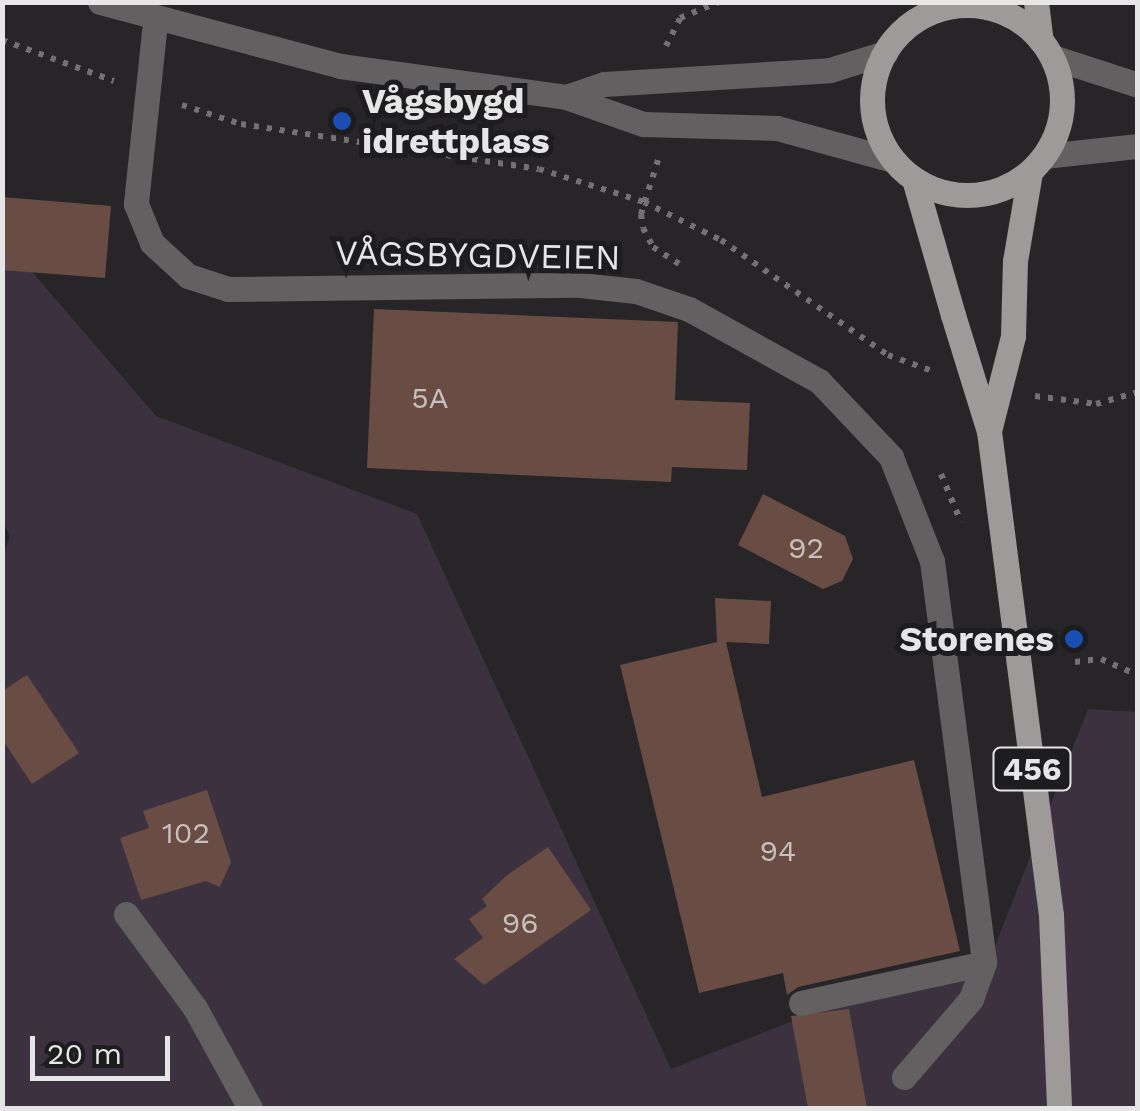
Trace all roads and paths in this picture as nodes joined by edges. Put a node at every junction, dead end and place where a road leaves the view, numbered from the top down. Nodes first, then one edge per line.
1 (100, 2) edge
2 (719, 2) edge
3 (912, 2) edge
4 (1036, 2) edge
5 (155, 22) junction
6 (2, 40) edge
7 (891, 44) junction
8 (665, 48) dead end
9 (1047, 49) junction
10 (1138, 85) edge
11 (145, 92) junction
12 (566, 96) junction
13 (1138, 146) edge
14 (893, 160) junction
15 (1037, 164) junction
16 (914, 179) junction
17 (944, 374) dead end
18 (1016, 391) dead end
19 (1138, 392) edge
20 (989, 431) junction
21 (1075, 662) dead end
22 (1138, 674) edge
23 (126, 914) dead end
24 (984, 963) junction
25 (801, 1002) dead end
26 (904, 1077) dead end
27 (250, 1108) edge
28 (1059, 1108) edge

1 - 5 street
2 - 8 path
3 - 7 main road
4 - 9 main road, 456
5 - 11 street, VÅGSBYGDVEIEN
5 - 12 street
6 - 11 path
7 - 9 main road
7 - 12 street
7 - 14 main road
9 - 10 street
9 - 15 main road, 456
11 - 17 path
11 - 24 street, VÅGSBYGDVEIEN
12 - 14 street
13 - 15 street
14 - 16 main road
15 - 16 main road
15 - 20 main road, 456, bridge
16 - 20 main road, 456, bridge
18 - 19 path
20 - 28 main road, 456
21 - 22 path
23 - 27 street
24 - 25 street
24 - 26 street

